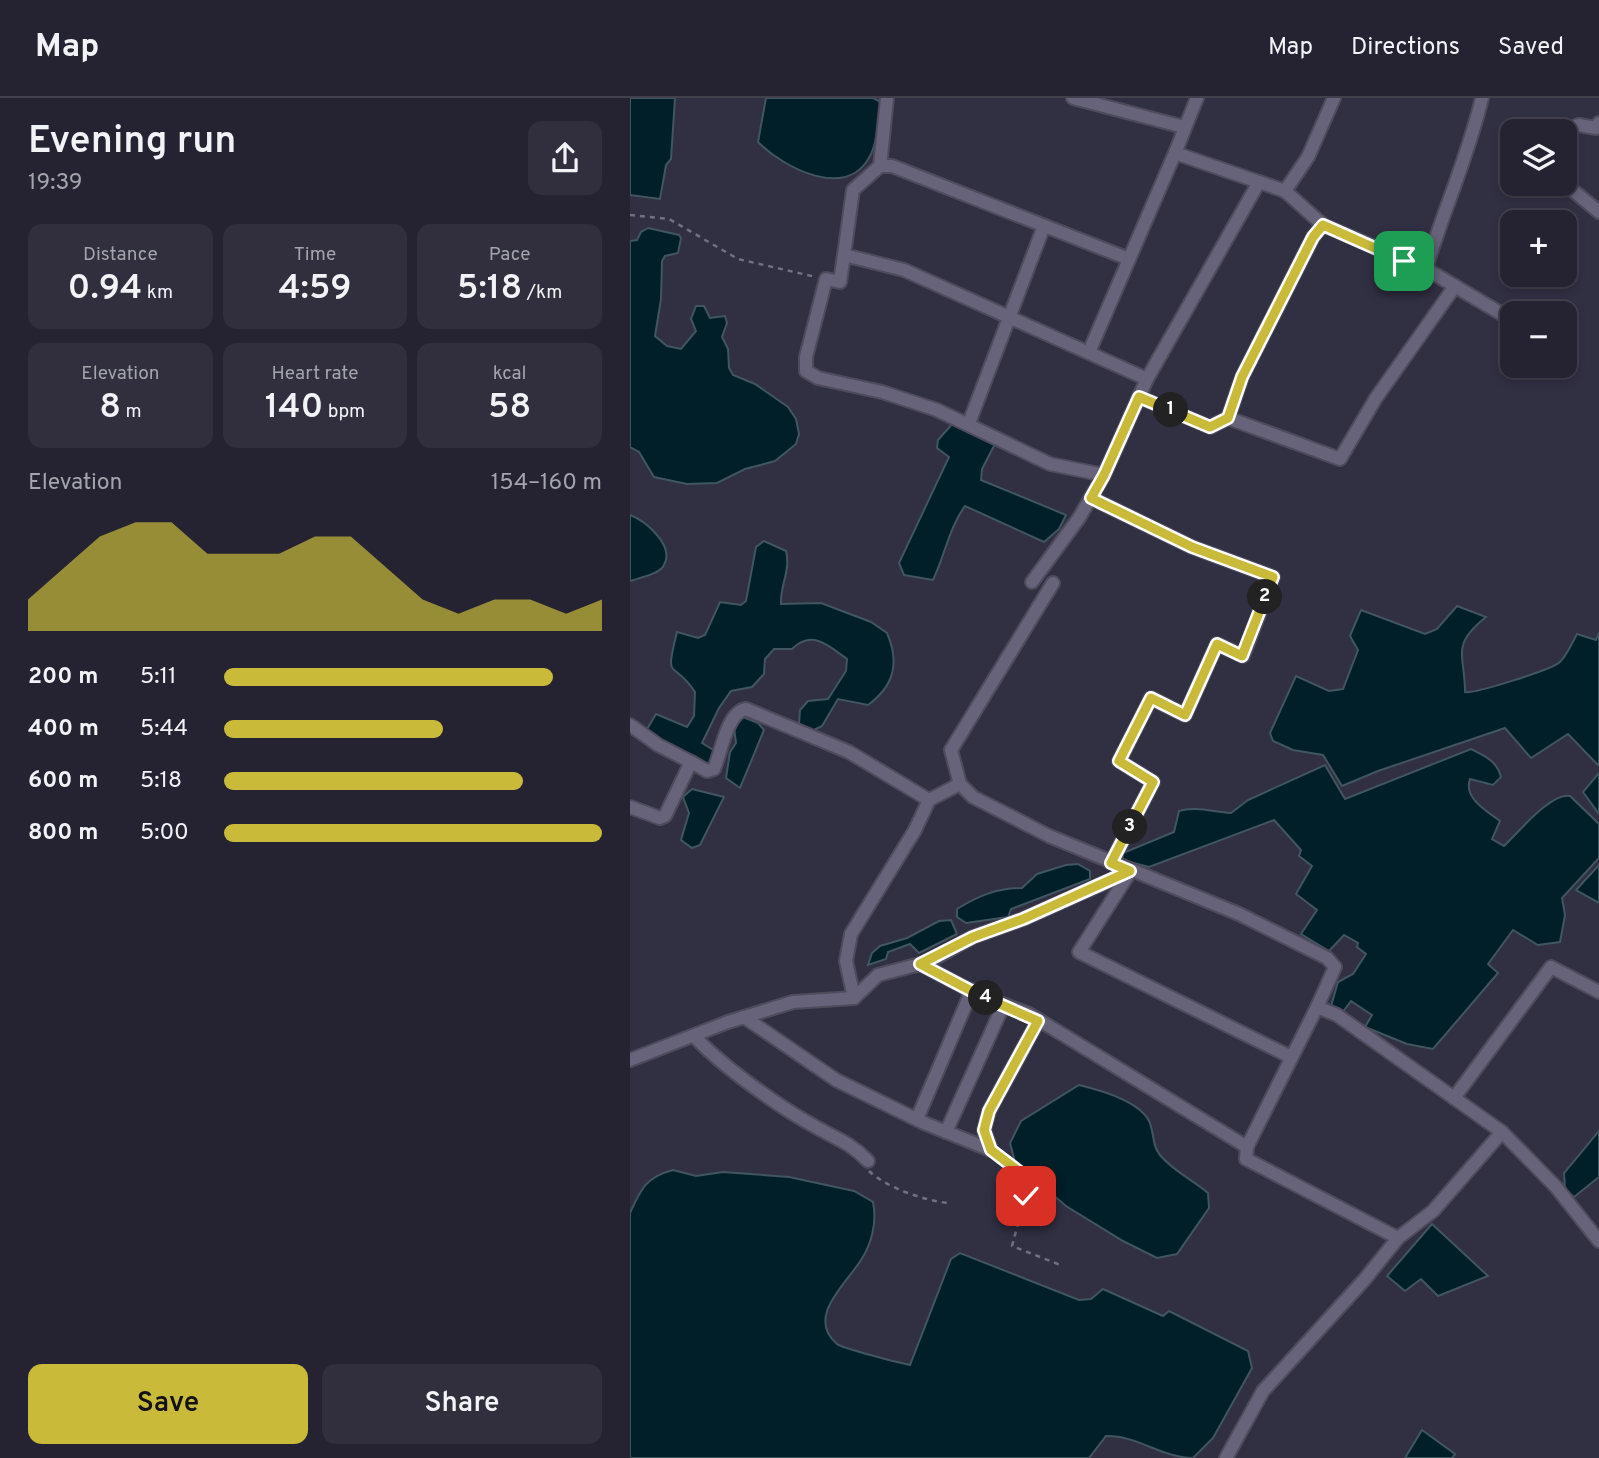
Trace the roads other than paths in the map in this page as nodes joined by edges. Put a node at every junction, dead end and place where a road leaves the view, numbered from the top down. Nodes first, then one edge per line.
1 (887, 98) edge
2 (1073, 98) edge
3 (1198, 98) edge
4 (1334, 98) edge
5 (1482, 98) edge
6 (1577, 126) edge
7 (1184, 127) junction
8 (1598, 127) edge
9 (1175, 153) junction
10 (880, 166) junction
11 (1259, 182) junction
12 (1285, 191) junction
13 (1577, 194) edge
14 (1599, 212) edge
15 (1323, 225) junction
16 (1044, 226) junction
17 (844, 255) junction
18 (1129, 258) junction
19 (1426, 269) junction
20 (1454, 286) junction
21 (1500, 313) edge
22 (1010, 318) junction
23 (1089, 352) junction
24 (1147, 379) junction
25 (1139, 397) junction
26 (1228, 418) junction
27 (969, 423) junction
28 (1104, 475) junction
29 (1091, 498) junction
30 (1032, 582) dead end
31 (1053, 583) dead end
32 (630, 724) edge
33 (691, 762) junction
34 (960, 784) junction
35 (929, 800) junction
36 (630, 807) edge
37 (1111, 863) junction
38 (1130, 871) junction
39 (920, 964) junction
40 (972, 990) junction
41 (1599, 992) edge
42 (854, 998) junction
43 (1003, 1006) junction
44 (1317, 1007) junction
45 (744, 1017) junction
46 (1038, 1021) junction
47 (695, 1037) junction
48 (1291, 1057) junction
49 (630, 1060) edge
50 (1454, 1098) junction
51 (917, 1119) junction
52 (946, 1132) junction
53 (1503, 1132) junction
54 (1247, 1147) junction
55 (868, 1161) road end
56 (1398, 1238) junction
57 (1599, 1241) edge
58 (1226, 1458) edge

1 - 10 street
2 - 7 street
3 - 7 street
4 - 12 street
5 - 19 street
6 - 8 street
7 - 9 street
9 - 11 street
9 - 18 street
10 - 16 street
10 - 17 street
11 - 12 street
11 - 24 street
12 - 15 street
13 - 14 street
15 - 19 street
15 - 26 street
16 - 18 street
16 - 22 street
17 - 22 street
17 - 27 street
18 - 23 street
19 - 20 street
20 - 21 street
20 - 26 street
22 - 23 street
22 - 27 street
23 - 24 street
24 - 25 street
25 - 26 street
25 - 28 street
27 - 28 street
28 - 29 street
29 - 30 street
29 - 37 street
31 - 34 street
32 - 33 street
33 - 35 street
33 - 36 street
34 - 35 street
34 - 37 street
35 - 42 street
37 - 38 street
38 - 39 street
38 - 44 street
38 - 48 street
39 - 40 street
39 - 42 street
40 - 43 street
40 - 51 street
41 - 50 street
42 - 45 street
43 - 46 street
43 - 52 street
44 - 48 street
44 - 50 street
45 - 47 street
45 - 51 street
46 - 52 street
46 - 54 street
47 - 49 street
47 - 55 street
48 - 54 street
50 - 53 street
51 - 52 street
53 - 56 street
53 - 57 street
54 - 56 street
56 - 58 street

